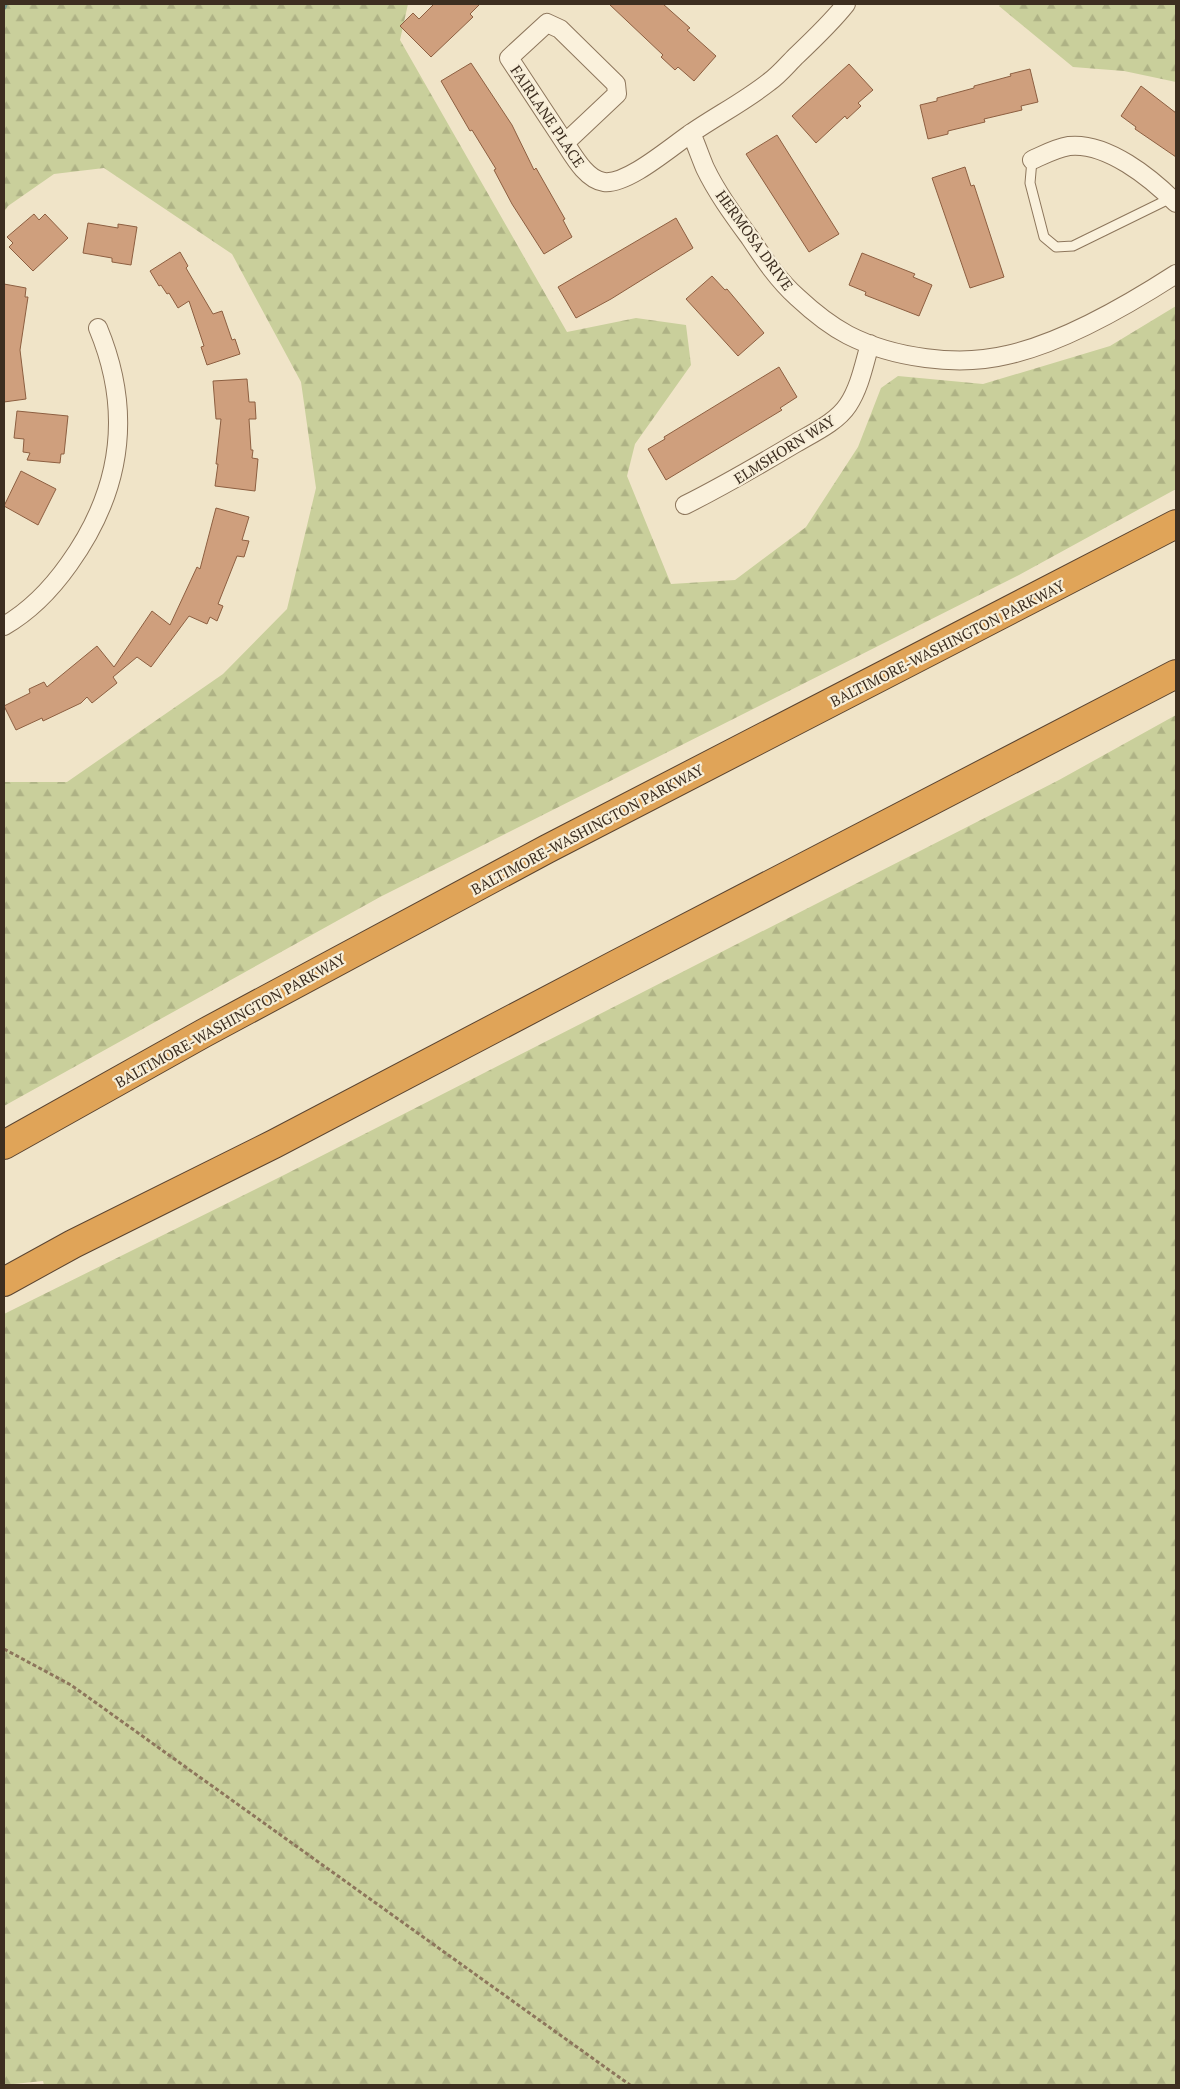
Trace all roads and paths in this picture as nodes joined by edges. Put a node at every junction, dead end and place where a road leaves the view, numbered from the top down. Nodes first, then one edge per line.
1 (846, 4) edge
2 (692, 133) junction
3 (565, 143) junction
4 (1032, 160) joint
5 (1174, 201) edge
6 (1176, 274) edge
7 (98, 328) dead end
8 (870, 344) junction
9 (685, 506) dead end
10 (1176, 524) edge
11 (4, 626) edge
12 (1176, 674) edge
13 (4, 1145) edge
14 (4, 1282) edge
15 (4, 1649) edge
16 (630, 2085) edge

1 - 2 street, FAIRLANE PLACE
2 - 3 street, FAIRLANE PLACE
2 - 8 street, HERMOSA DRIVE
3 - 3 street, FAIRLANE PLACE
4 - 5 street
4 - 5 lane
6 - 8 street, HERMOSA DRIVE
7 - 11 street
8 - 9 street, ELMSHORN WAY
10 - 13 highway, BALTIMORE-WASHINGTON PARKWAY
12 - 14 highway
15 - 16 path

